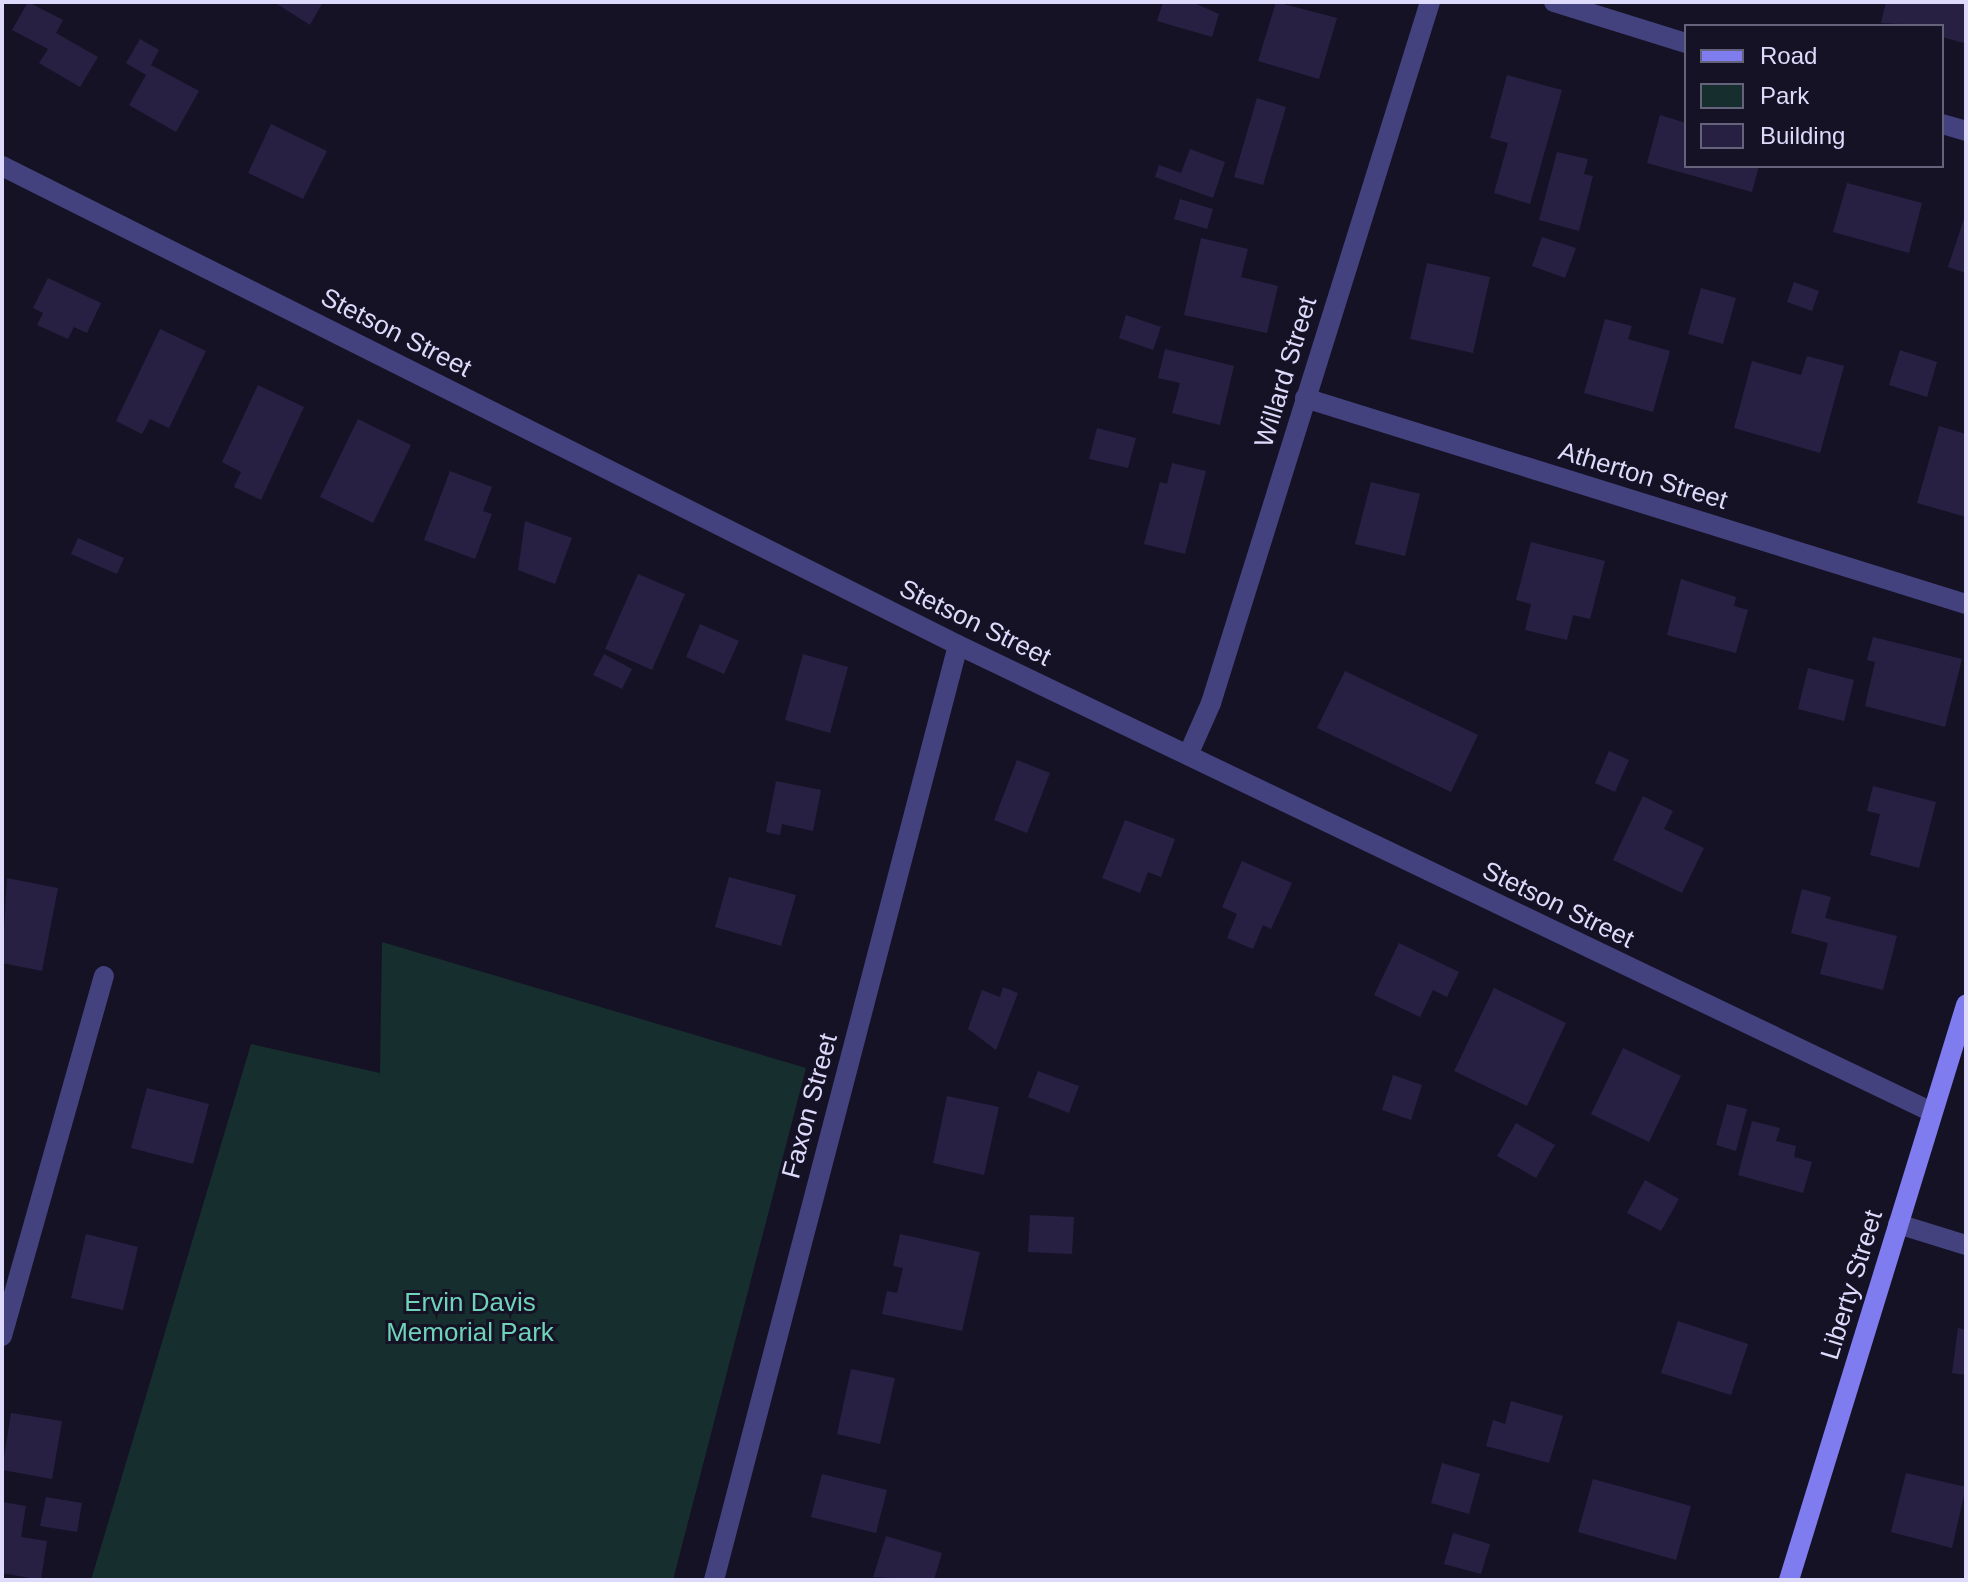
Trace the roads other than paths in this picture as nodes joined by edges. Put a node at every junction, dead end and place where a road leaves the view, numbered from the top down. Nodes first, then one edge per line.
1 (1430, 2) edge
2 (1554, 2) edge
3 (1684, 42) edge
4 (1944, 125) edge
5 (1966, 131) edge
6 (2, 166) edge
7 (1305, 398) junction
8 (1966, 604) edge
9 (958, 645) junction
10 (1188, 755) junction
11 (104, 976) dead end
12 (1966, 1005) edge
13 (1932, 1112) junction
14 (1898, 1224) junction
15 (1966, 1245) edge
16 (2, 1336) edge
17 (714, 1580) edge
18 (1789, 1580) edge

1 - 7 street, Willard Street
2 - 3 street
4 - 5 street
6 - 9 street, Stetson Street
7 - 8 street, Atherton Street
7 - 10 street, Willard Street
9 - 10 street, Stetson Street
9 - 17 street, Faxon Street
10 - 13 street, Stetson Street
11 - 16 street
12 - 13 main road, Liberty Street
13 - 14 main road, Liberty Street
14 - 15 street
14 - 18 main road, Liberty Street

